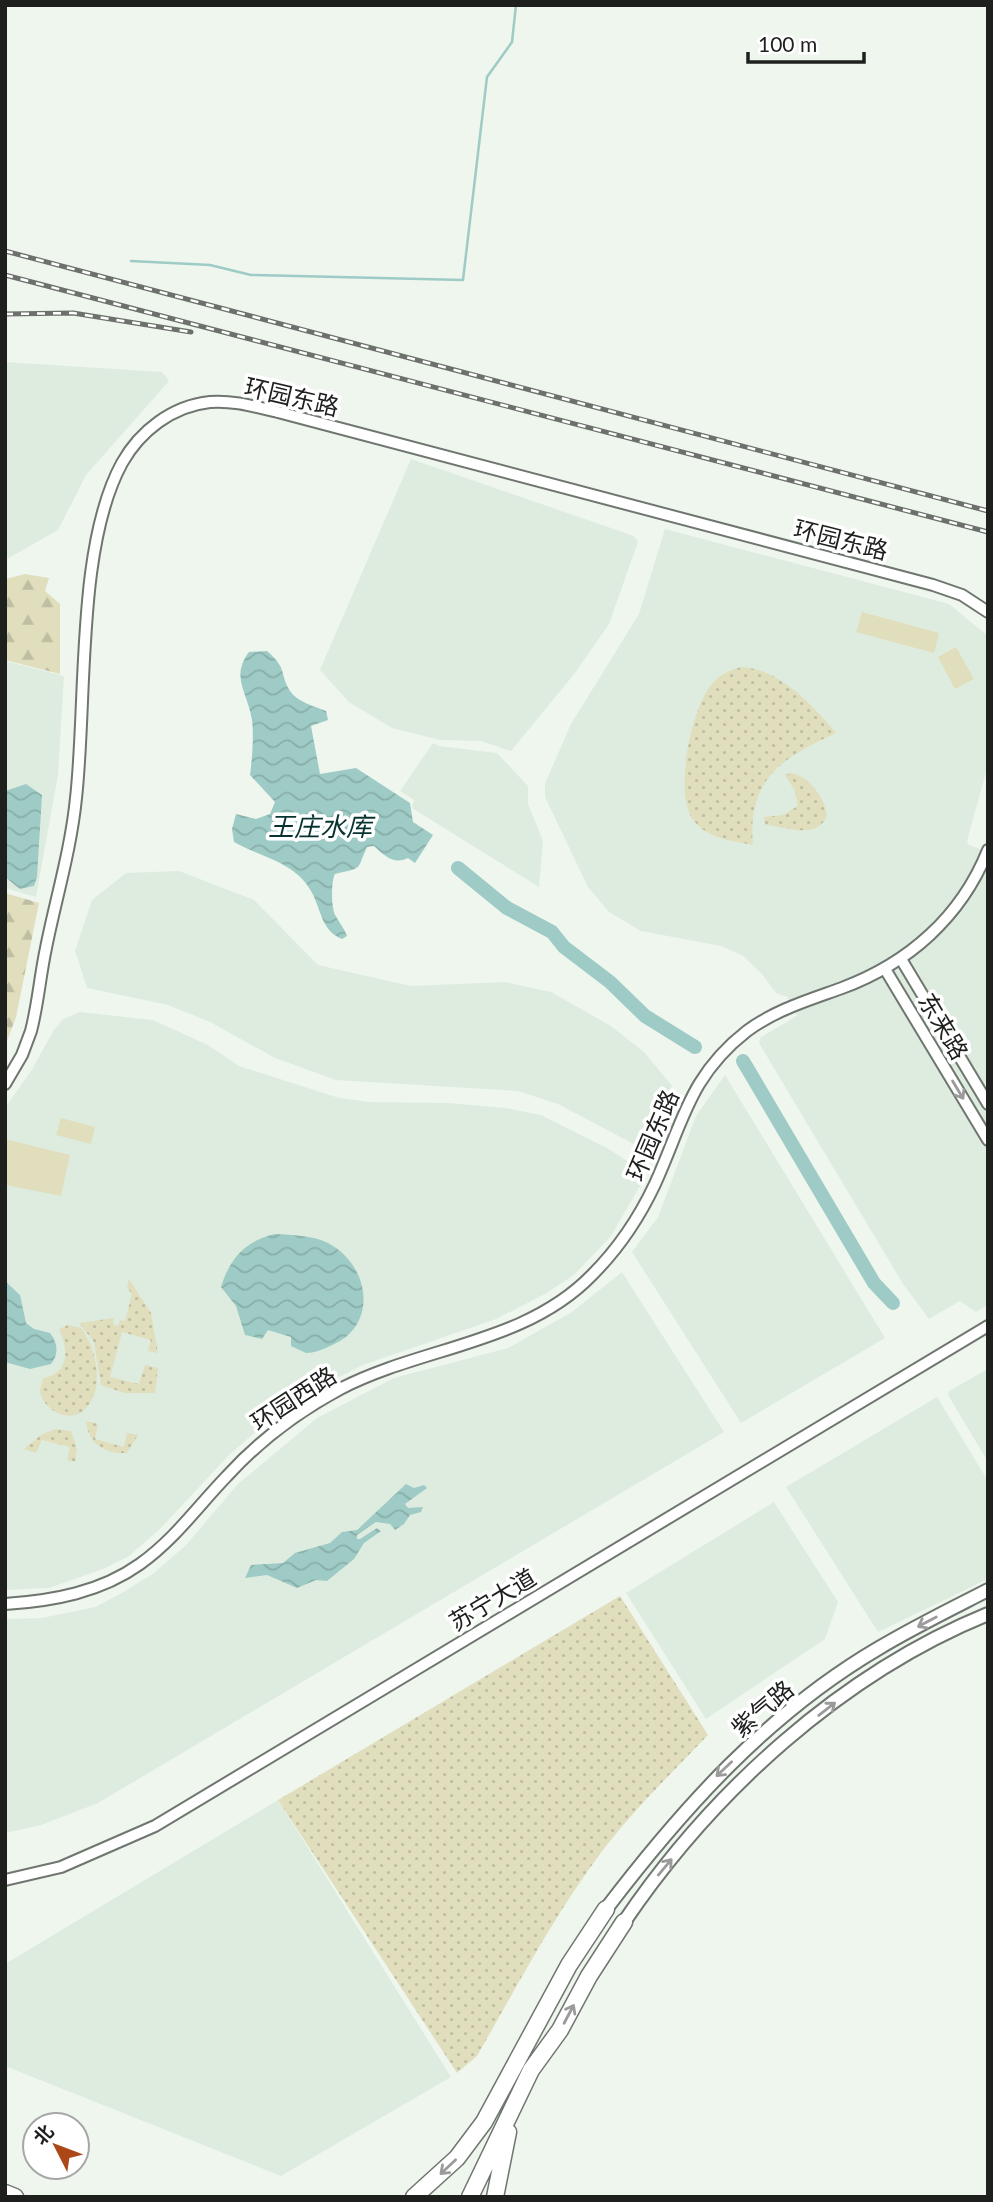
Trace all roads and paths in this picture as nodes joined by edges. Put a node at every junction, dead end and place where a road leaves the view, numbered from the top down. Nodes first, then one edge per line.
1 (988, 612) edge
2 (988, 849) edge
3 (901, 959) junction
4 (885, 969) junction
5 (5, 1084) edge
6 (988, 1104) edge
7 (988, 1140) edge
8 (620, 1245) joint
9 (988, 1326) edge
10 (988, 1590) edge
11 (5, 1604) edge
12 (988, 1614) edge
13 (5, 1880) edge
14 (606, 1909) joint
15 (624, 1922) joint
16 (536, 2026) junction
17 (531, 2070) junction
18 (475, 2173) junction
19 (5, 2193) edge
20 (15, 2197) edge
21 (414, 2197) edge
22 (460, 2197) edge
23 (470, 2197) edge
24 (495, 2197) edge

1 - 5 street, 环园东路
2 - 3 street, 环园东路
3 - 4 street, 环园东路
3 - 6 street, 东来路
4 -> 7 street, 东来路
4 - 8 street, 环园东路
8 - 11 street, 环园西路
9 - 13 street, 苏宁大道
10 -> 14 main road, 紫气路
15 -> 12 main road, 紫气路
14 - 16 highway
17 -> 15 highway
16 - 18 highway
16 -> 21 highway
17 - 18 highway
17 - 24 highway
18 - 22 highway
18 - 23 highway
19 - 20 highway

